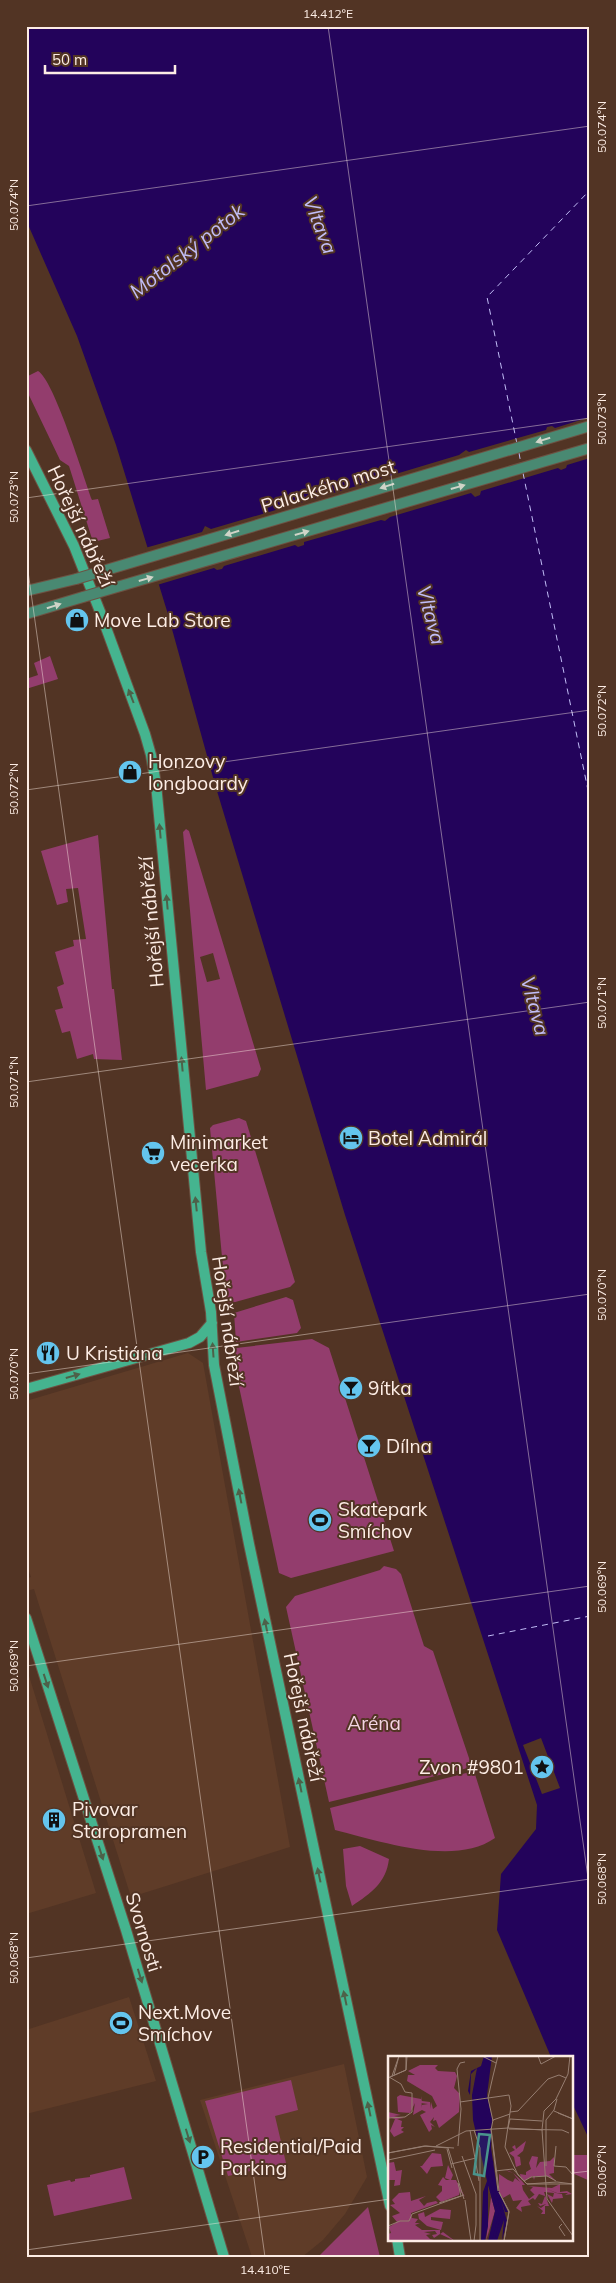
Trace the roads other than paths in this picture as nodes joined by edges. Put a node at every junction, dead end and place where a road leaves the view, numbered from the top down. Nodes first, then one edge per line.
1 (590, 426) edge
2 (590, 448) edge
3 (26, 450) edge
4 (26, 591) edge
5 (26, 614) edge
6 (212, 1323) junction
7 (26, 1389) edge
8 (26, 1618) edge
9 (388, 2197) edge
10 (397, 2240) edge
11 (224, 2257) edge
12 (400, 2257) edge

1 -> 4 street, Palackého most, bridge
5 -> 2 street, Palackého most, bridge
6 -> 3 main road, Hořejší nábřeží
7 -> 6 main road
9 -> 6 main road, Hořejší nábřeží
8 -> 11 main road, Svornosti
10 - 12 main road

